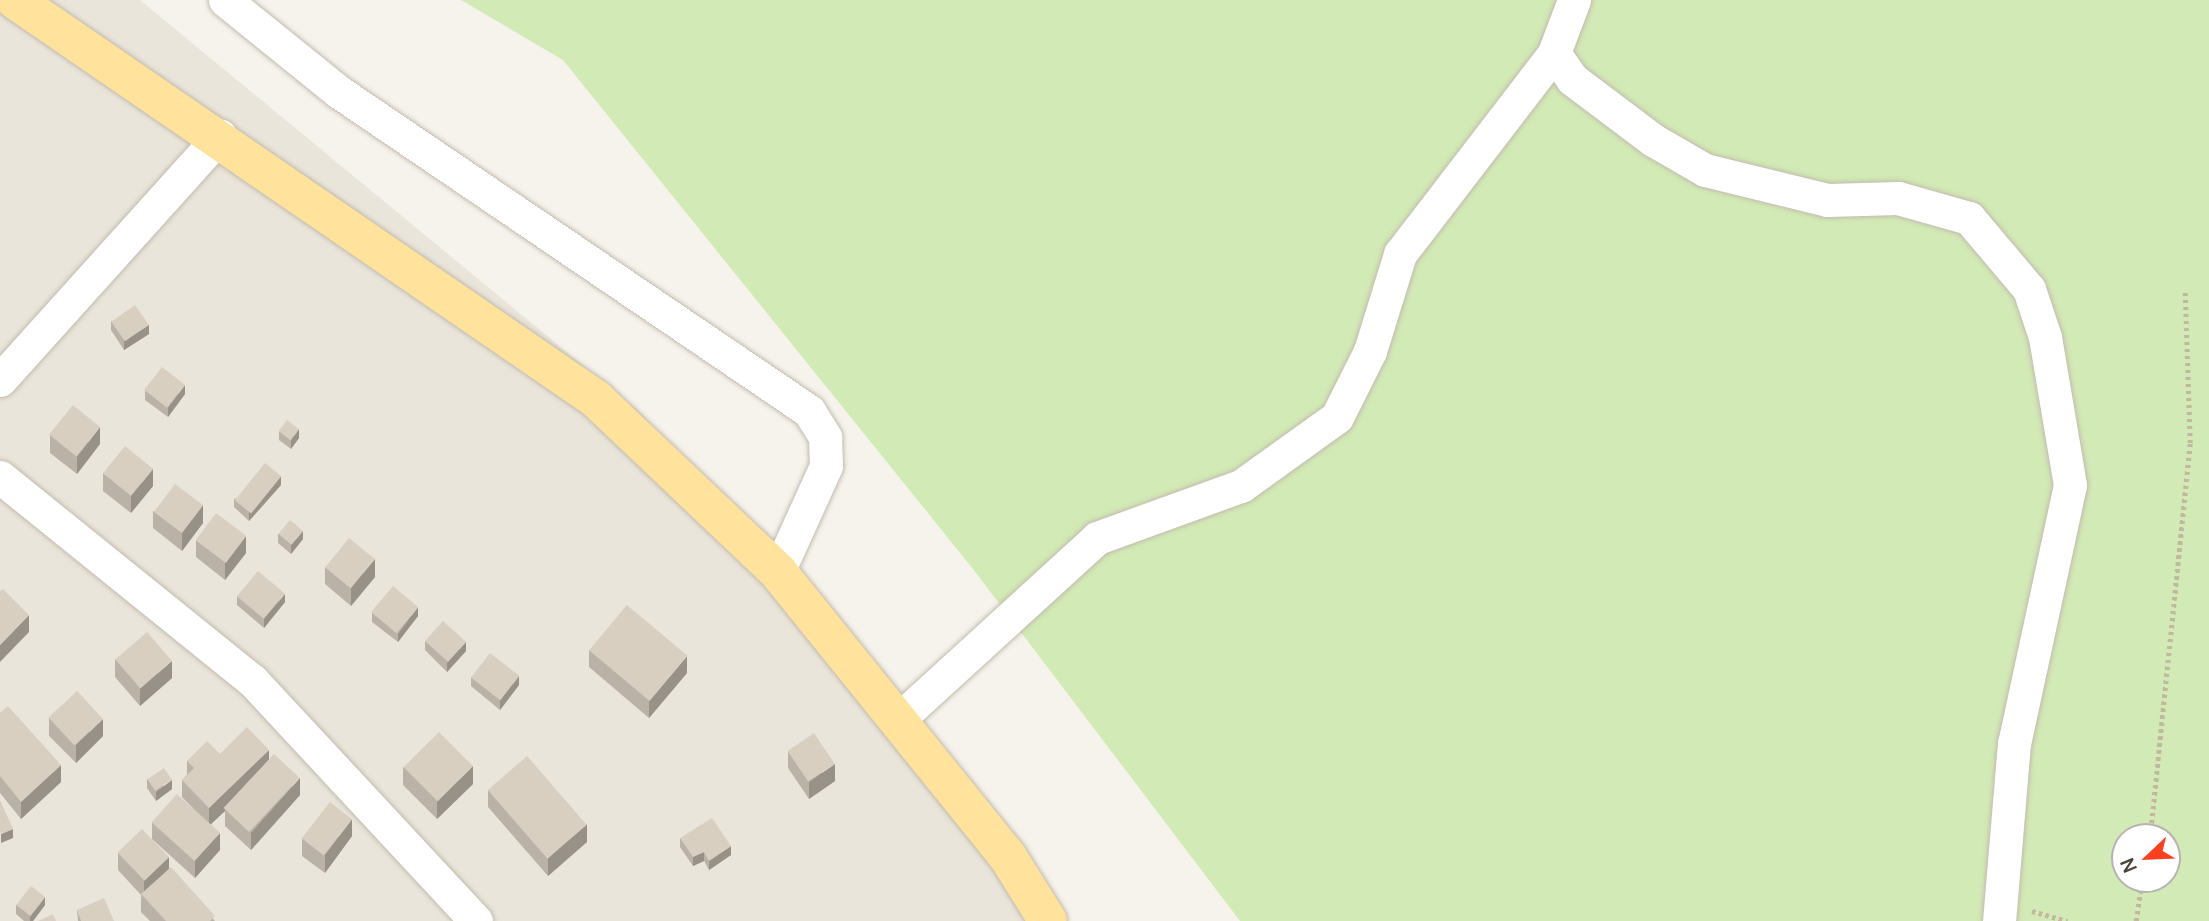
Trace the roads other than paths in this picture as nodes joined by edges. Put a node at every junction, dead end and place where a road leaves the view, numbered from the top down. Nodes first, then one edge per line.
1 (15, 0) edge
2 (225, 0) edge
3 (1574, 0) edge
4 (1554, 53) junction
5 (220, 136) junction
6 (0, 380) edge
7 (0, 477) edge
8 (778, 572) junction
9 (899, 719) junction
10 (476, 921) edge
11 (1048, 921) edge
12 (1999, 921) edge

1 - 5 main road
2 - 8 street
3 - 4 street
4 - 9 street
4 - 12 street
5 - 6 street
5 - 8 main road
7 - 10 street
8 - 9 main road
9 - 11 main road

